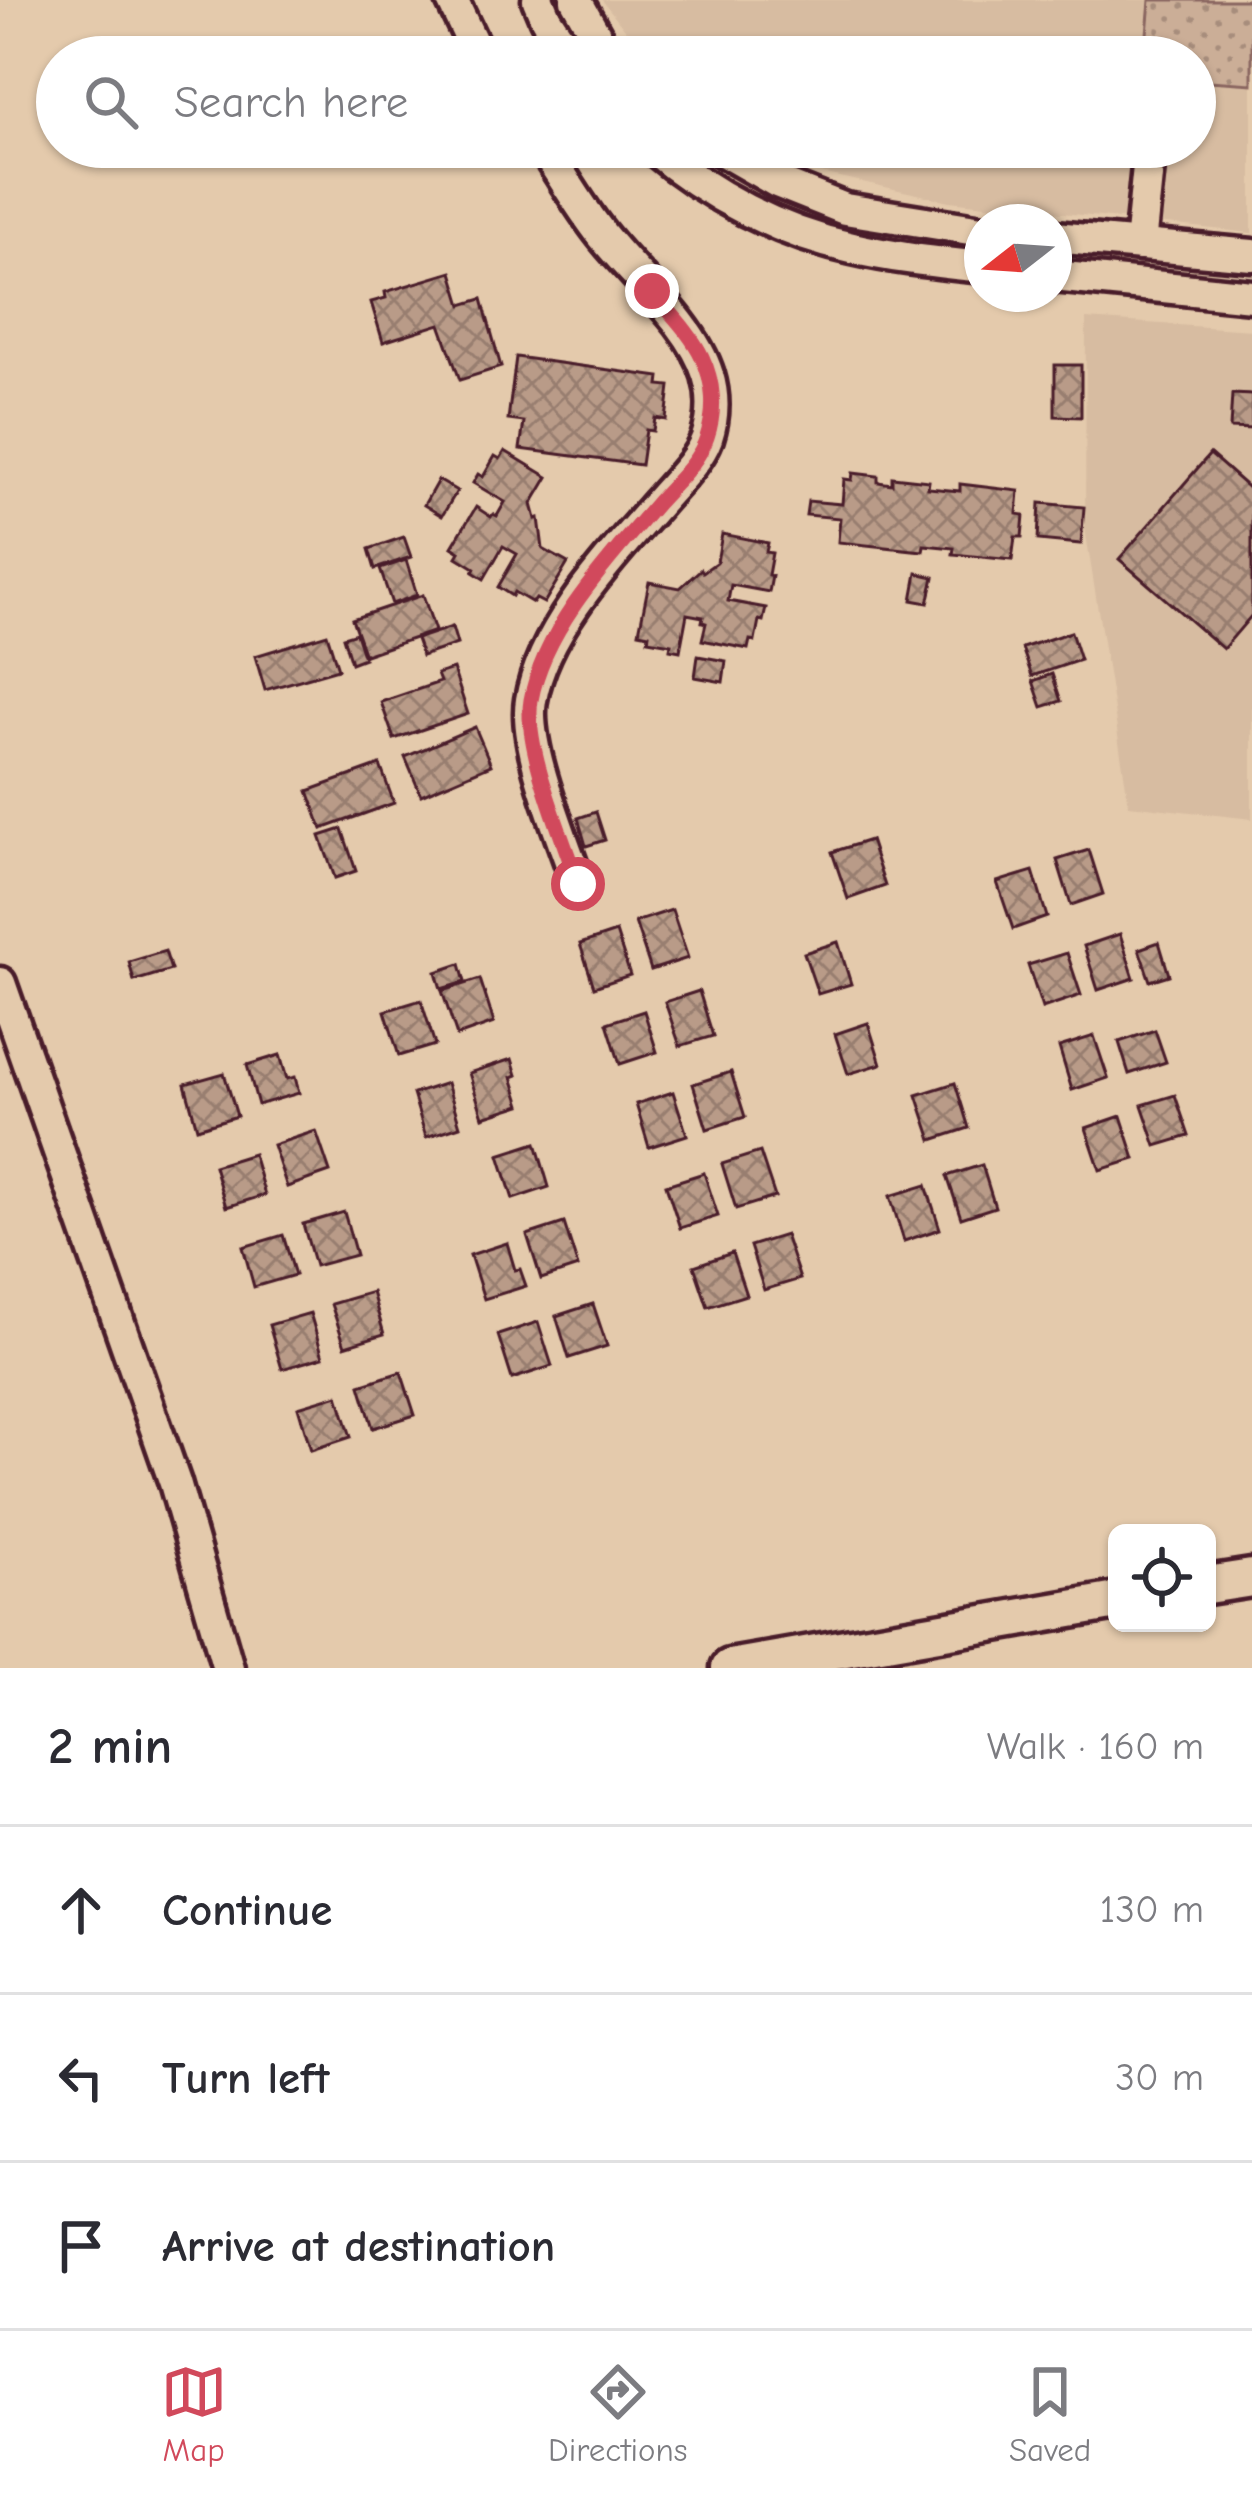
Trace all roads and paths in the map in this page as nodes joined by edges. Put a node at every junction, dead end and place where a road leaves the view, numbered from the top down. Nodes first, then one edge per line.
1 (452, 0) edge
2 (538, 0) edge
3 (576, 0) edge
4 (469, 36) edge
5 (559, 36) edge
6 (596, 36) edge
7 (557, 168) edge
8 (677, 168) edge
9 (753, 168) edge
10 (1148, 168) edge
11 (964, 229) edge
12 (1072, 238) edge
13 (1140, 244) junction
14 (1252, 255) edge
15 (964, 265) edge
16 (1072, 278) edge
17 (1252, 296) edge
18 (578, 884) dead end
19 (0, 983) edge
20 (7, 1024) edge
21 (1252, 1578) edge
22 (1216, 1584) edge
23 (1108, 1603) edge
24 (228, 1668) edge
25 (730, 1668) edge

1 - 4 street
2 - 5 street
3 - 6 street
7 - 18 street
8 - 15 street
9 - 11 street
10 - 13 street
12 - 13 street
13 - 14 street
16 - 17 street
19 - 20 street
20 - 24 street
21 - 22 main road
23 - 25 main road

